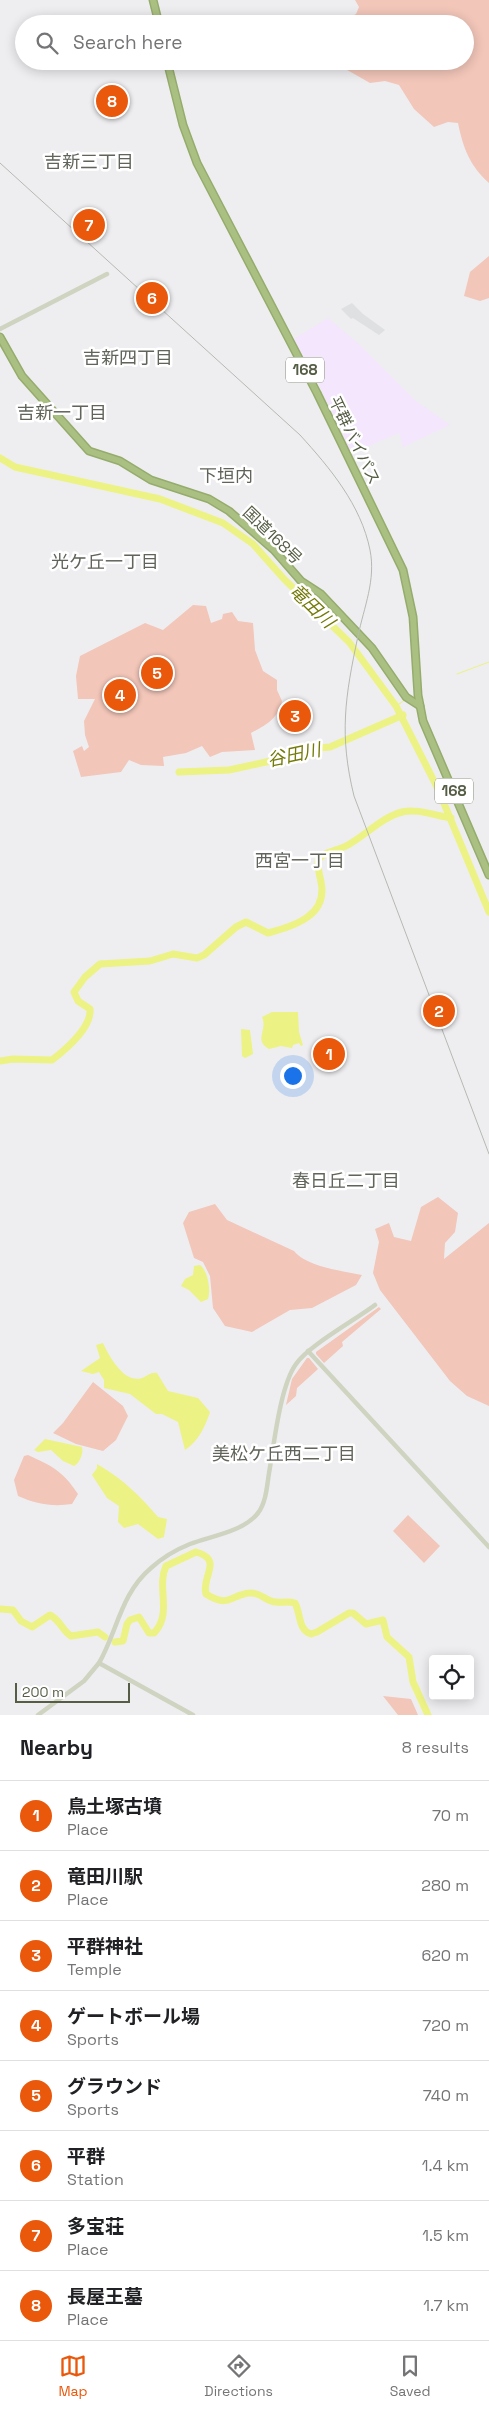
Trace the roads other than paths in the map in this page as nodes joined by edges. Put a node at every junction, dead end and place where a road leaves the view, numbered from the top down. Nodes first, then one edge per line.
1 (154, 0) edge
2 (157, 15) edge
3 (169, 70) edge
4 (107, 274) dead end
5 (0, 329) edge
6 (0, 337) edge
7 (420, 706) junction
8 (489, 875) edge
9 (375, 1305) dead end
10 (308, 1351) junction
11 (489, 1547) edge
12 (99, 1664) junction
13 (38, 1715) edge
14 (192, 1715) edge

1 - 2 highway
3 - 7 highway, 平群バイパス / 168
4 - 5 street
6 - 7 highway, 国道168号
7 - 8 highway, 168
9 - 10 street
10 - 11 street
10 - 12 street
12 - 13 street
12 - 14 street

